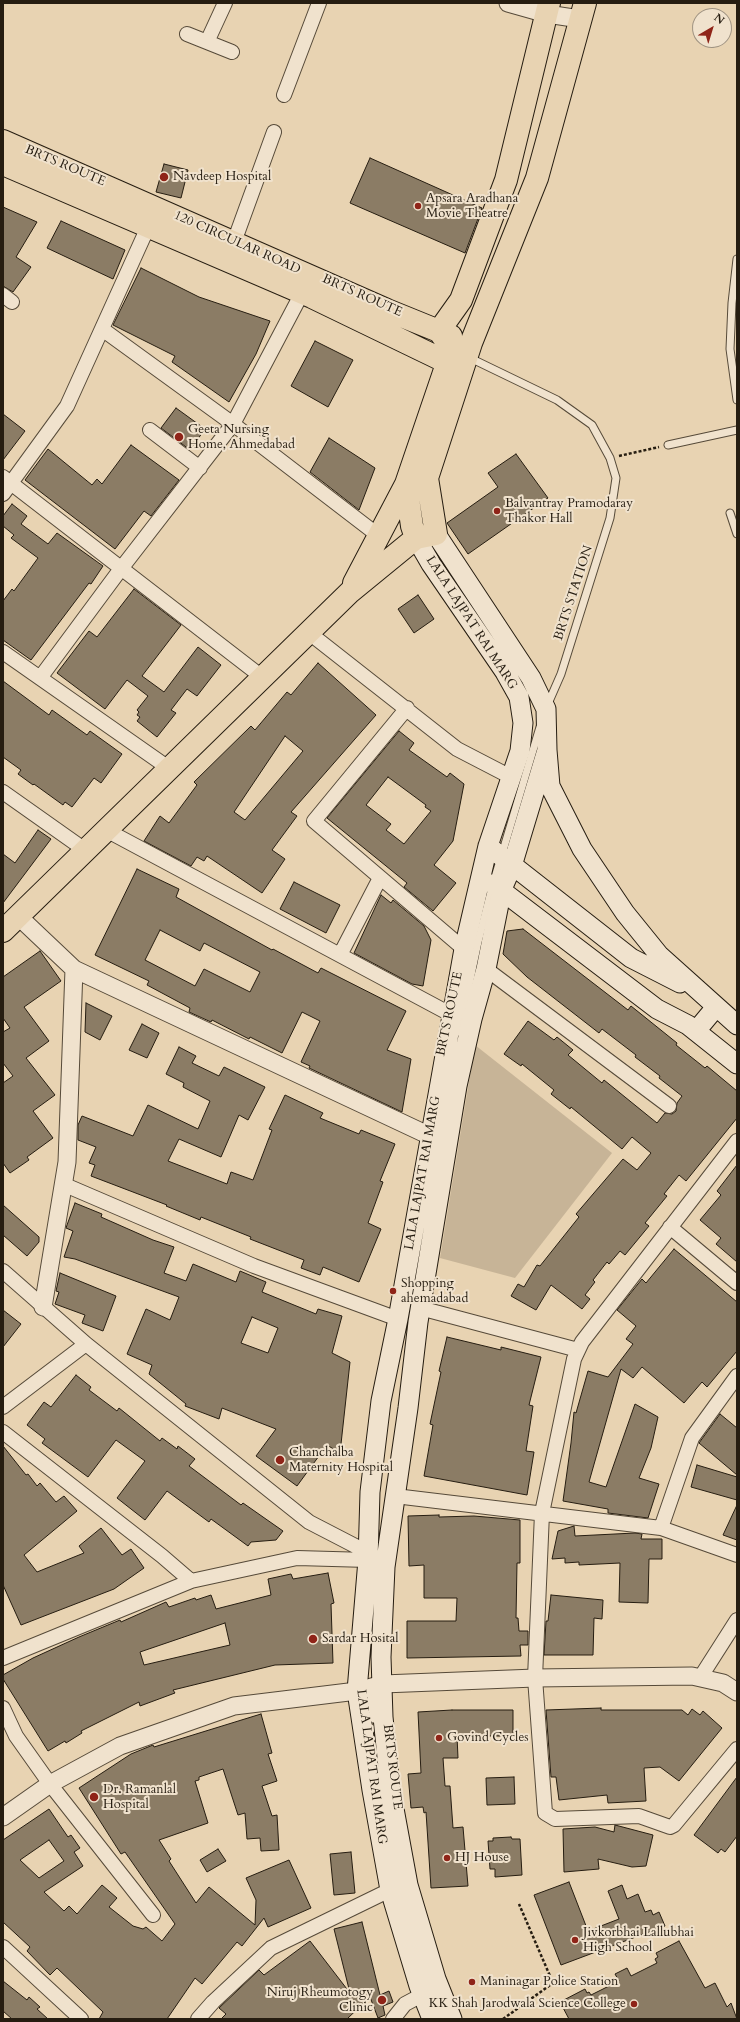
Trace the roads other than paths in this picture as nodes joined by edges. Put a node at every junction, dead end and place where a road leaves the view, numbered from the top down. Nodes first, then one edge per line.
1 (226, 3) edge
2 (319, 3) edge
3 (508, 3) edge
4 (548, 8) edge
5 (583, 11) edge
6 (187, 34) dead end
7 (207, 42) junction
8 (232, 52) dead end
9 (284, 95) dead end
10 (274, 132) dead end
11 (3, 141) edge
12 (3, 164) edge
13 (148, 227) junction
14 (234, 242) junction
15 (737, 259) edge
16 (302, 293) junction
17 (102, 329) junction
18 (454, 351) junction
19 (737, 400) edge
20 (233, 424) junction
21 (150, 430) dead end
22 (737, 430) edge
23 (668, 445) road end
24 (200, 468) junction
25 (406, 484) junction
26 (5, 485) edge
27 (730, 512) dead end
28 (737, 534) edge
29 (379, 536) junction
30 (426, 536) junction
31 (120, 570) junction
32 (350, 592) junction
33 (308, 632) junction
34 (3, 652) edge
35 (262, 677) junction
36 (40, 678) junction
37 (407, 708) junction
38 (546, 708) junction
39 (547, 750) junction
40 (170, 769) junction
41 (511, 777) junction
42 (3, 792) edge
43 (106, 830) junction
44 (85, 850) junction
45 (501, 856) junction
46 (380, 878) junction
47 (493, 883) junction
48 (11, 923) edge
49 (464, 950) junction
50 (340, 955) junction
51 (74, 969) junction
52 (486, 969) junction
53 (698, 992) junction
54 (716, 1007) junction
55 (452, 1015) junction
56 (737, 1025) edge
57 (696, 1031) junction
58 (457, 1042) dead end
59 (737, 1064) edge
60 (448, 1086) dead end
61 (669, 1106) dead end
62 (737, 1141) edge
63 (433, 1143) junction
64 (65, 1185) junction
65 (670, 1227) junction
66 (3, 1271) edge
67 (418, 1271) dead end
68 (737, 1283) edge
69 (43, 1307) junction
70 (420, 1308) junction
71 (398, 1319) junction
72 (86, 1344) junction
73 (407, 1347) dead end
74 (578, 1350) junction
75 (737, 1376) edge
76 (3, 1407) edge
77 (3, 1432) edge
78 (393, 1452) dead end
79 (393, 1492) junction
80 (542, 1513) junction
81 (661, 1528) junction
82 (737, 1555) edge
83 (368, 1556) junction
84 (191, 1581) junction
85 (375, 1604) dead end
86 (737, 1620) edge
87 (3, 1658) edge
88 (536, 1678) junction
89 (700, 1678) junction
90 (372, 1685) junction
91 (737, 1692) edge
92 (3, 1708) edge
93 (375, 1724) dead end
94 (737, 1749) edge
95 (50, 1784) junction
96 (3, 1817) edge
97 (397, 1887) junction
98 (154, 1915) dead end
99 (3, 1947) edge
100 (422, 1995) junction
101 (81, 2019) edge
102 (198, 2019) edge
103 (393, 2019) edge
104 (432, 2019) edge
105 (452, 2019) edge

1 - 7 street
2 - 9 street
3 - 4 street
4 - 5 street
4 - 18 main road
5 - 18 main road
6 - 7 street
7 - 8 street
10 - 14 street
11 - 14 main road, 120 CIRCULAR ROAD
12 - 13 main road, 120 CIRCULAR ROAD
13 - 16 main road, 120 CIRCULAR ROAD
13 - 17 street
14 - 18 main road, 120 CIRCULAR ROAD
15 - 19 lane
16 - 18 main road, 120 CIRCULAR ROAD
16 - 20 street
17 - 20 street
17 - 26 street
18 - 25 main road, LALA LAJPAT RAI MARG
18 - 30 main road
18 - 38 lane, BRTS STATION
20 - 24 street
20 - 29 street
21 - 24 street
22 - 23 lane
24 - 31 street
25 - 29 main road
25 - 30 main road, LALA LAJPAT RAI MARG
26 - 31 street
27 - 28 lane
29 - 32 main road
30 - 32 main road
30 - 38 main road
30 - 41 main road, LALA LAJPAT RAI MARG
31 - 35 street
31 - 36 street
32 - 33 main road
33 - 35 main road
33 - 37 street
34 - 36 street
35 - 40 main road
36 - 40 street
37 - 41 street
37 - 46 street
38 - 39 main road
38 - 45 lane
39 - 45 main road, LALA LAJPAT RAI MARG
39 - 53 main road
40 - 43 main road
41 - 45 main road, LALA LAJPAT RAI MARG
42 - 44 street
43 - 44 main road
43 - 50 street
44 - 48 main road
45 - 47 main road, LALA LAJPAT RAI MARG
45 - 47 main road, LALA LAJPAT RAI MARG
45 - 53 main road
46 - 49 street
46 - 50 street
47 - 49 main road, LALA LAJPAT RAI MARG
47 - 52 main road, LALA LAJPAT RAI MARG
47 - 57 main road
47 - 58 lane, BRTS ROUTE
48 - 51 street
49 - 55 main road, LALA LAJPAT RAI MARG
50 - 55 street
51 - 63 street
51 - 64 street
52 - 61 street
52 - 70 main road, LALA LAJPAT RAI MARG
53 - 54 main road
54 - 56 main road
54 - 57 main road
55 - 63 main road, LALA LAJPAT RAI MARG
57 - 59 main road
60 - 63 lane
62 - 65 street
63 - 71 main road, LALA LAJPAT RAI MARG
64 - 69 street
64 - 71 street
65 - 68 street
65 - 74 street
66 - 69 street
67 - 73 lane
69 - 72 street
70 - 74 street
70 - 79 main road, LALA LAJPAT RAI MARG
71 - 83 main road, LALA LAJPAT RAI MARG
72 - 76 street
72 - 83 street
74 - 80 street
75 - 81 street
77 - 84 street
78 - 79 lane
79 - 80 street
79 - 85 lane
79 - 90 main road, LALA LAJPAT RAI MARG
80 - 81 street
80 - 88 street
81 - 82 street
83 - 84 street
83 - 90 main road, LALA LAJPAT RAI MARG
84 - 87 street
86 - 89 street
88 - 89 street
88 - 90 street
88 - 94 street
89 - 91 street
90 - 93 lane, BRTS ROUTE
90 - 95 street
90 - 97 main road, LALA LAJPAT RAI MARG
90 - 105 main road, LALA LAJPAT RAI MARG
92 - 95 street
95 - 96 street
95 - 98 street
97 - 100 main road, LALA LAJPAT RAI MARG
97 - 102 street
99 - 101 street
100 - 103 street
100 - 104 main road, LALA LAJPAT RAI MARG

